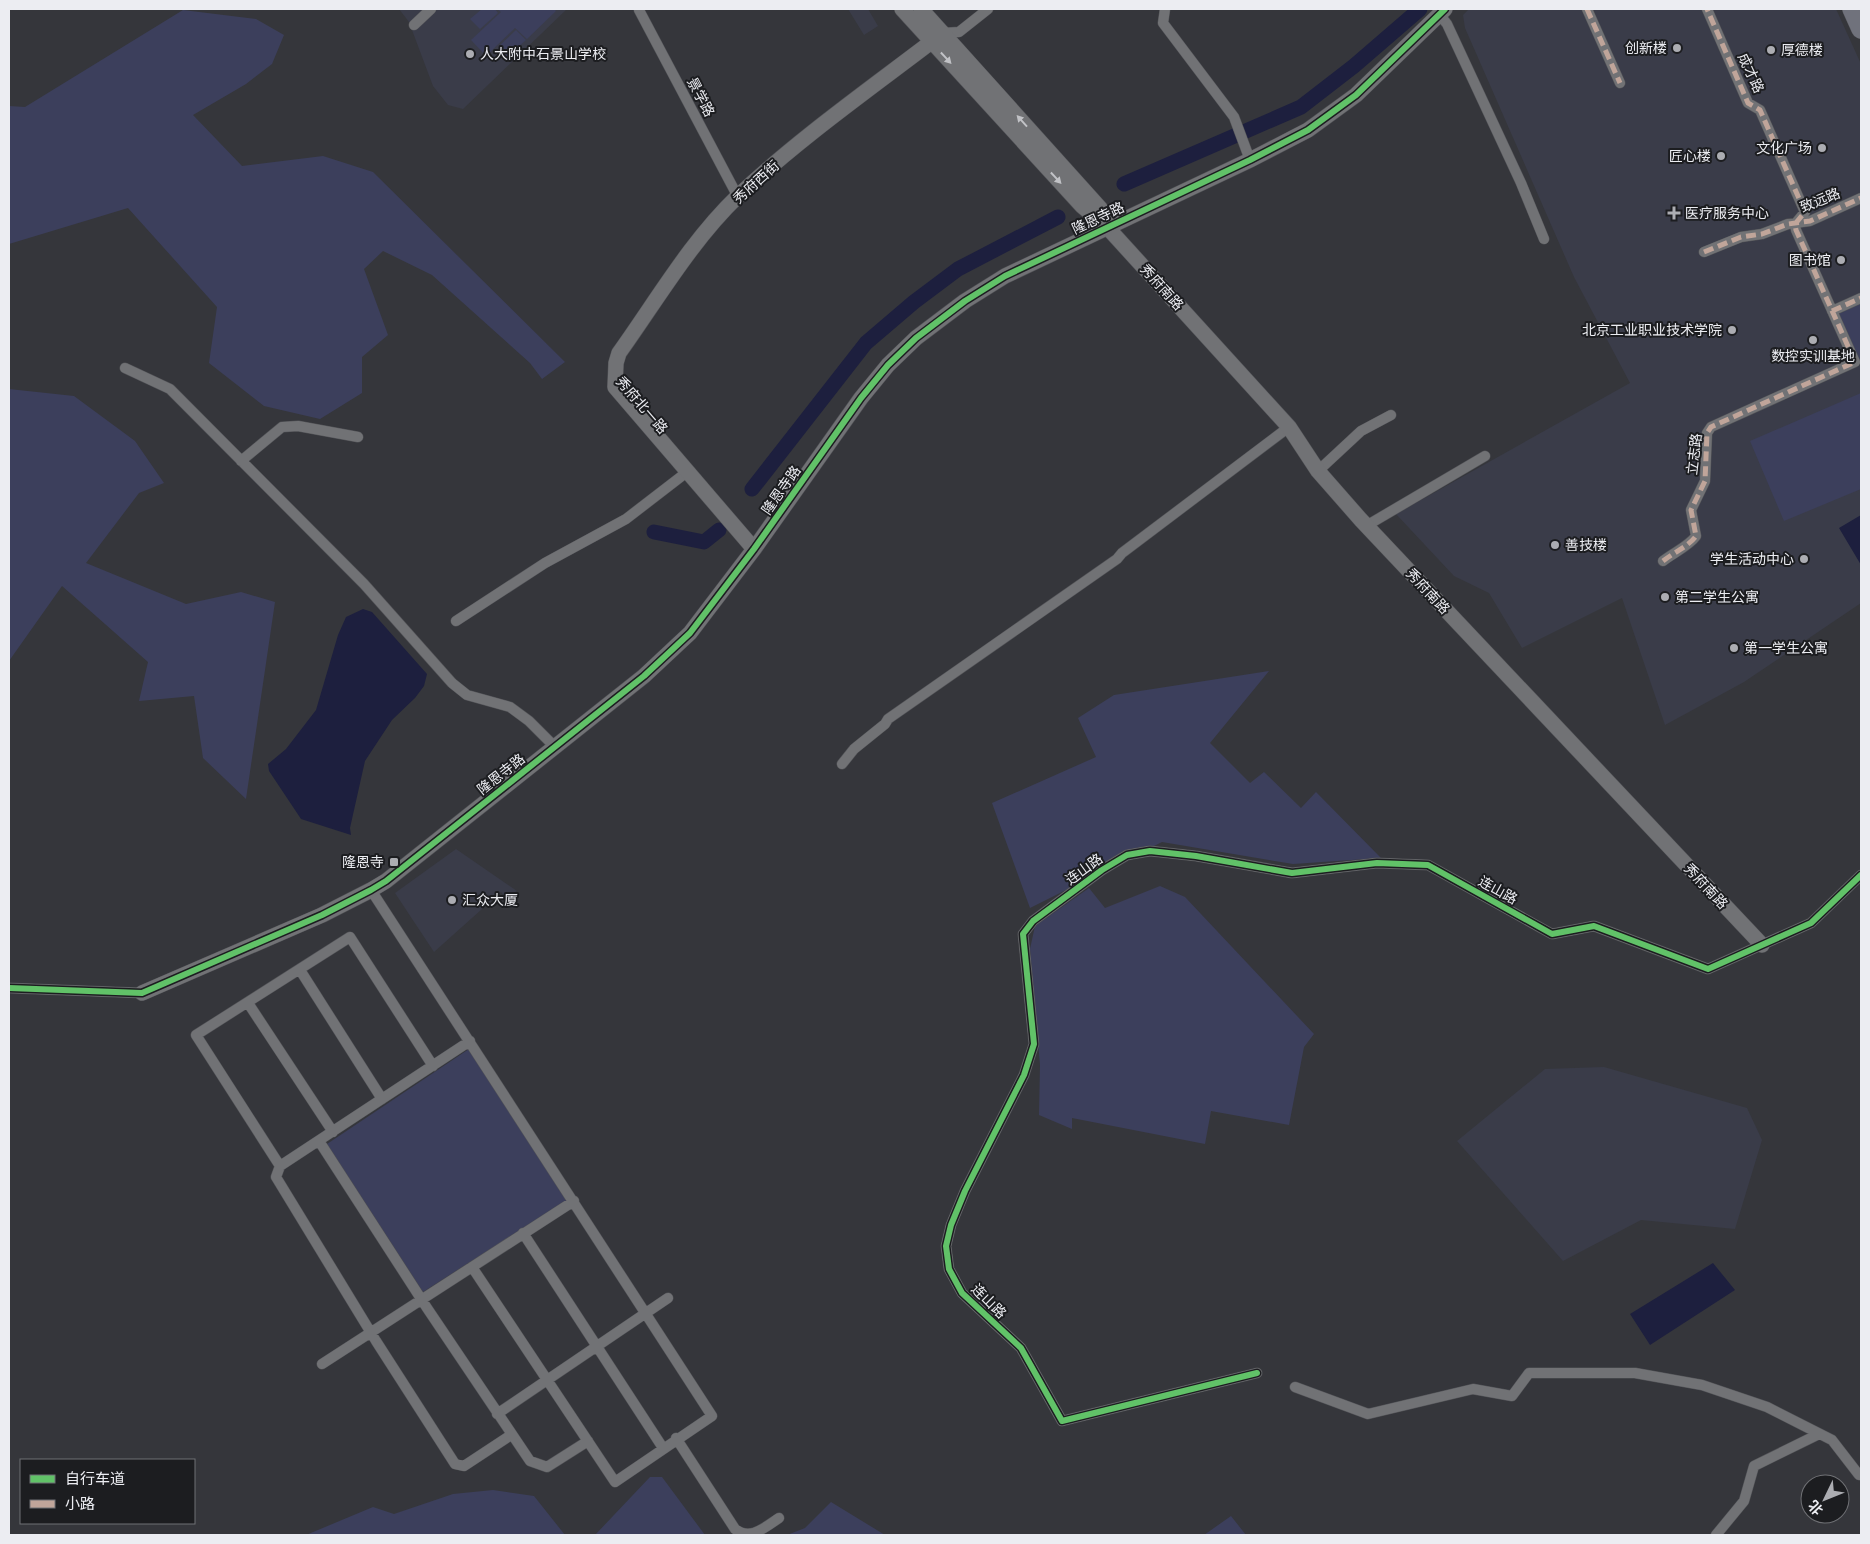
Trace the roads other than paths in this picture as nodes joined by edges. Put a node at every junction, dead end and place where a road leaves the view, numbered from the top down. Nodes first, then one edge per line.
1 (431, 9) edge
2 (902, 9) edge
3 (921, 9) edge
4 (988, 9) edge
5 (1165, 9) edge
6 (1587, 9) edge
7 (1707, 9) edge
8 (1852, 9) edge
9 (639, 10) edge
10 (1442, 11) edge
11 (414, 25) dead end
12 (1861, 29) edge
13 (937, 37) junction
14 (1620, 83) dead end
15 (1249, 156) junction
16 (738, 197) junction
17 (1861, 198) edge
18 (1796, 224) junction
19 (1107, 227) junction
20 (1544, 239) dead end
21 (1704, 252) dead end
22 (1861, 298) edge
23 (1832, 311) junction
24 (125, 368) dead end
25 (615, 373) junction
26 (1391, 415) dead end
27 (1289, 426) junction
28 (358, 437) dead end
29 (1485, 456) dead end
30 (241, 461) junction
31 (1318, 471) junction
32 (688, 472) junction
33 (1366, 526) junction
34 (756, 545) junction
35 (1664, 562) dead end
36 (456, 621) dead end
37 (555, 747) junction
38 (842, 764) dead end
39 (1861, 875) edge
40 (371, 890) junction
41 (1762, 944) junction
42 (300, 970) junction
43 (9, 988) edge
44 (142, 993) joint
45 (248, 1003) junction
46 (470, 1041) junction
47 (433, 1066) junction
48 (382, 1099) junction
49 (333, 1132) junction
50 (320, 1141) junction
51 (280, 1166) junction
52 (574, 1200) junction
53 (524, 1233) junction
54 (472, 1267) junction
55 (668, 1298) dead end
56 (421, 1300) junction
57 (646, 1314) junction
58 (371, 1332) junction
59 (598, 1347) junction
60 (322, 1364) dead end
61 (1257, 1373) dead end
62 (548, 1379) junction
63 (1295, 1387) dead end
64 (497, 1414) junction
65 (1819, 1434) junction
66 (511, 1435) junction
67 (676, 1438) junction
68 (588, 1441) junction
69 (663, 1448) junction
70 (1861, 1475) edge
71 (779, 1518) dead end
72 (1716, 1535) edge

1 - 11 street
2 - 13 street, 秀府南路
3 - 13 street, 秀府南路
4 - 13 street
5 - 15 street
6 - 14 street
7 - 18 street, 成才路
8 - 12 highway
9 - 16 street, 景学路
10 - 15 street, 隆恩寺路
10 - 20 street
13 - 16 street, 秀府西街
13 - 19 street, 秀府南路
15 - 19 street, 隆恩寺路
16 - 25 street, 秀府西街
17 - 18 street, 致远路
18 - 21 street, 致远路
18 - 23 street
19 - 27 street, 秀府南路
19 - 34 street, 隆恩寺路
22 - 23 street
23 - 35 street, 立志路
24 - 30 street
25 - 32 street, 秀府北一路
25 - 34 street, 秀府北一路
26 - 31 street
27 - 31 street, 秀府南路
27 - 38 street
28 - 30 street
29 - 33 street
30 - 37 street
31 - 33 street, 秀府南路
32 - 34 street, 秀府北一路
32 - 36 street
33 - 41 street, 秀府南路
34 - 37 street, 隆恩寺路
37 - 40 street, 隆恩寺路
39 - 41 street, 连山路
40 - 44 street, 隆恩寺路
40 - 46 street
41 - 61 street, 连山路
42 - 45 street
42 - 47 street
42 - 48 street
43 - 44 street
45 - 49 street
45 - 51 street
46 - 47 street
46 - 52 street
47 - 48 street
48 - 49 street
49 - 50 street
50 - 51 street
50 - 56 street
51 - 58 street
52 - 53 street
52 - 57 street
53 - 54 street
53 - 59 street
54 - 56 street
54 - 62 street
55 - 57 street
56 - 58 street
56 - 64 street
57 - 59 street
57 - 67 street
58 - 60 street
58 - 66 street
59 - 62 street
59 - 69 street
62 - 64 street
62 - 68 street
63 - 65 street
64 - 66 street
65 - 70 street
65 - 72 street
66 - 68 street
67 - 69 street
67 - 71 street
68 - 69 street

